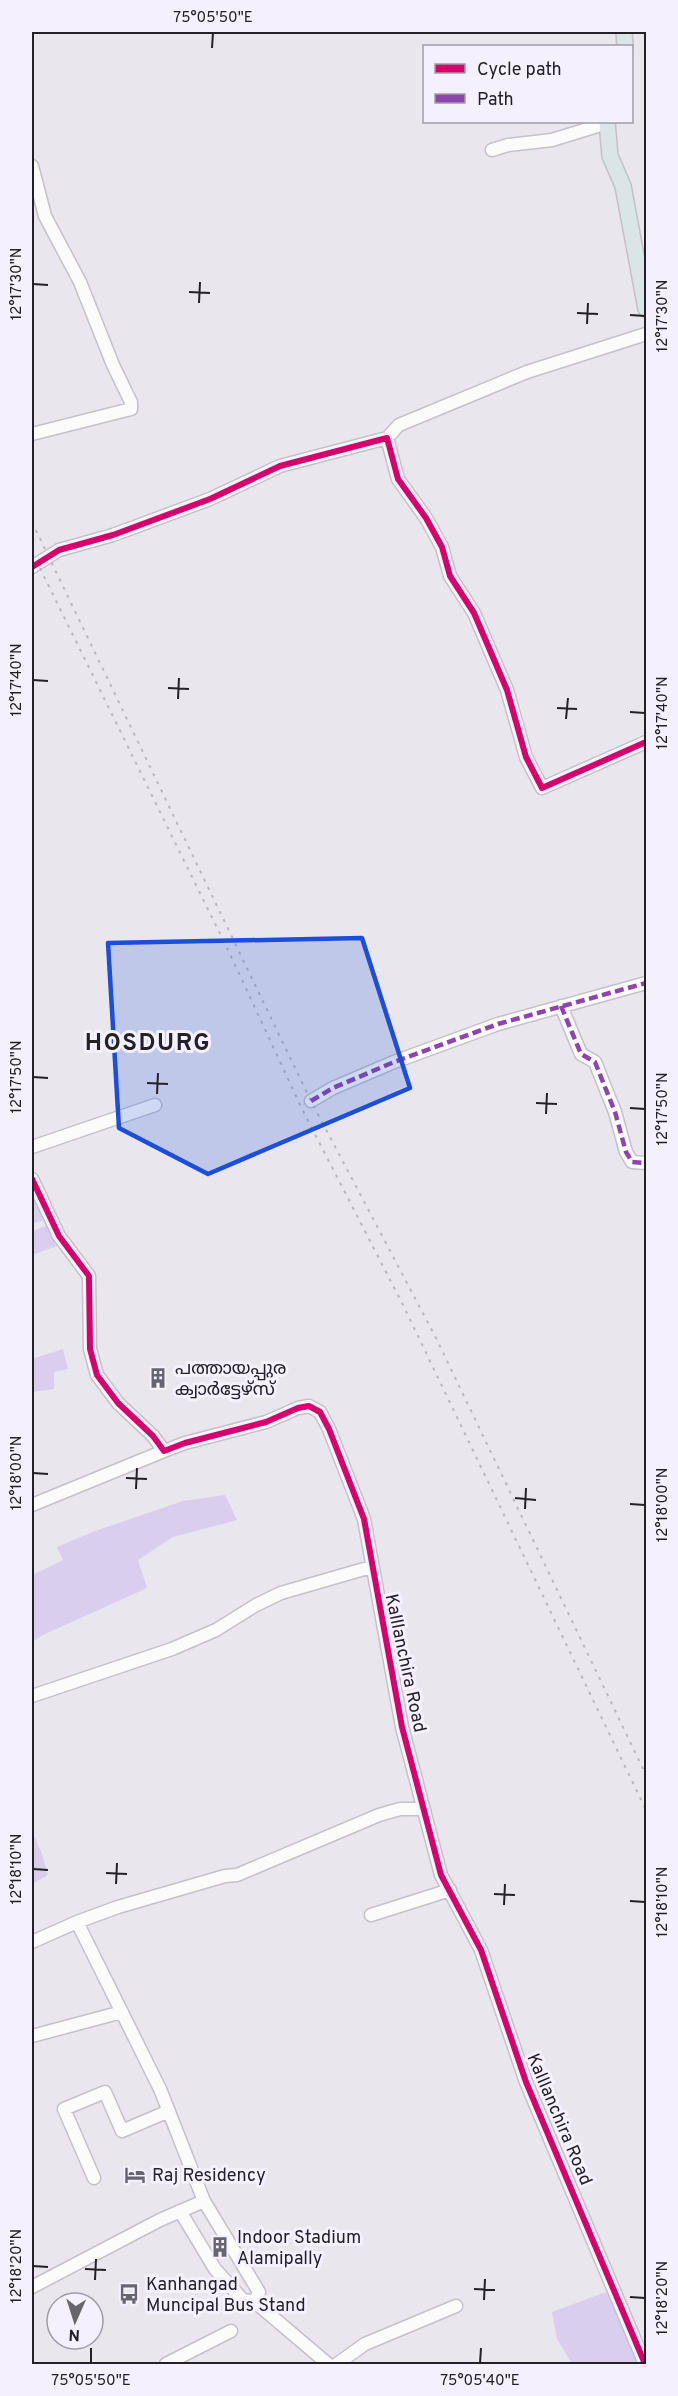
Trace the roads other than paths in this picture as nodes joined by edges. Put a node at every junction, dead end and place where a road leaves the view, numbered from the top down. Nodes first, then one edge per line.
1 (604, 123) edge
2 (607, 123) edge
3 (492, 150) dead end
4 (32, 166) edge
5 (643, 260) edge
6 (646, 309) edge
7 (646, 334) edge
8 (32, 434) edge
9 (387, 438) junction
10 (32, 567) edge
11 (646, 742) edge
12 (646, 983) edge
13 (561, 1006) junction
14 (311, 1101) dead end
15 (155, 1105) dead end
16 (32, 1147) edge
17 (646, 1163) edge
18 (32, 1179) edge
19 (164, 1451) junction
20 (32, 1505) edge
21 (371, 1567) junction
22 (32, 1696) edge
23 (423, 1809) junction
24 (450, 1890) junction
25 (370, 1915) dead end
26 (76, 1922) junction
27 (32, 1942) edge
28 (122, 2012) junction
29 (32, 2036) edge
30 (169, 2111) junction
31 (94, 2178) dead end
32 (204, 2201) junction
33 (180, 2211) junction
34 (32, 2287) edge
35 (255, 2302) junction
36 (456, 2306) dead end
37 (231, 2331) dead end
38 (166, 2364) edge
39 (328, 2364) edge
40 (337, 2364) edge
41 (645, 2364) edge

1 - 3 street
2 - 5 main road
4 - 8 street
5 - 6 main road
7 - 9 street
9 - 10 street
9 - 11 street
12 - 13 street
13 - 14 street
13 - 17 street
15 - 16 street
18 - 19 street
19 - 20 street
19 - 21 street, Kalllanchira Road
21 - 22 street
21 - 23 street, Kalllanchira Road
23 - 24 street, Kalllanchira Road
23 - 26 street
24 - 25 street
24 - 41 street, Kalllanchira Road
26 - 27 street
26 - 28 street
28 - 29 street
28 - 30 street
30 - 31 street
30 - 32 street
32 - 33 street
32 - 35 street
33 - 34 street
33 - 35 street
35 - 39 street
36 - 40 street
37 - 38 street

